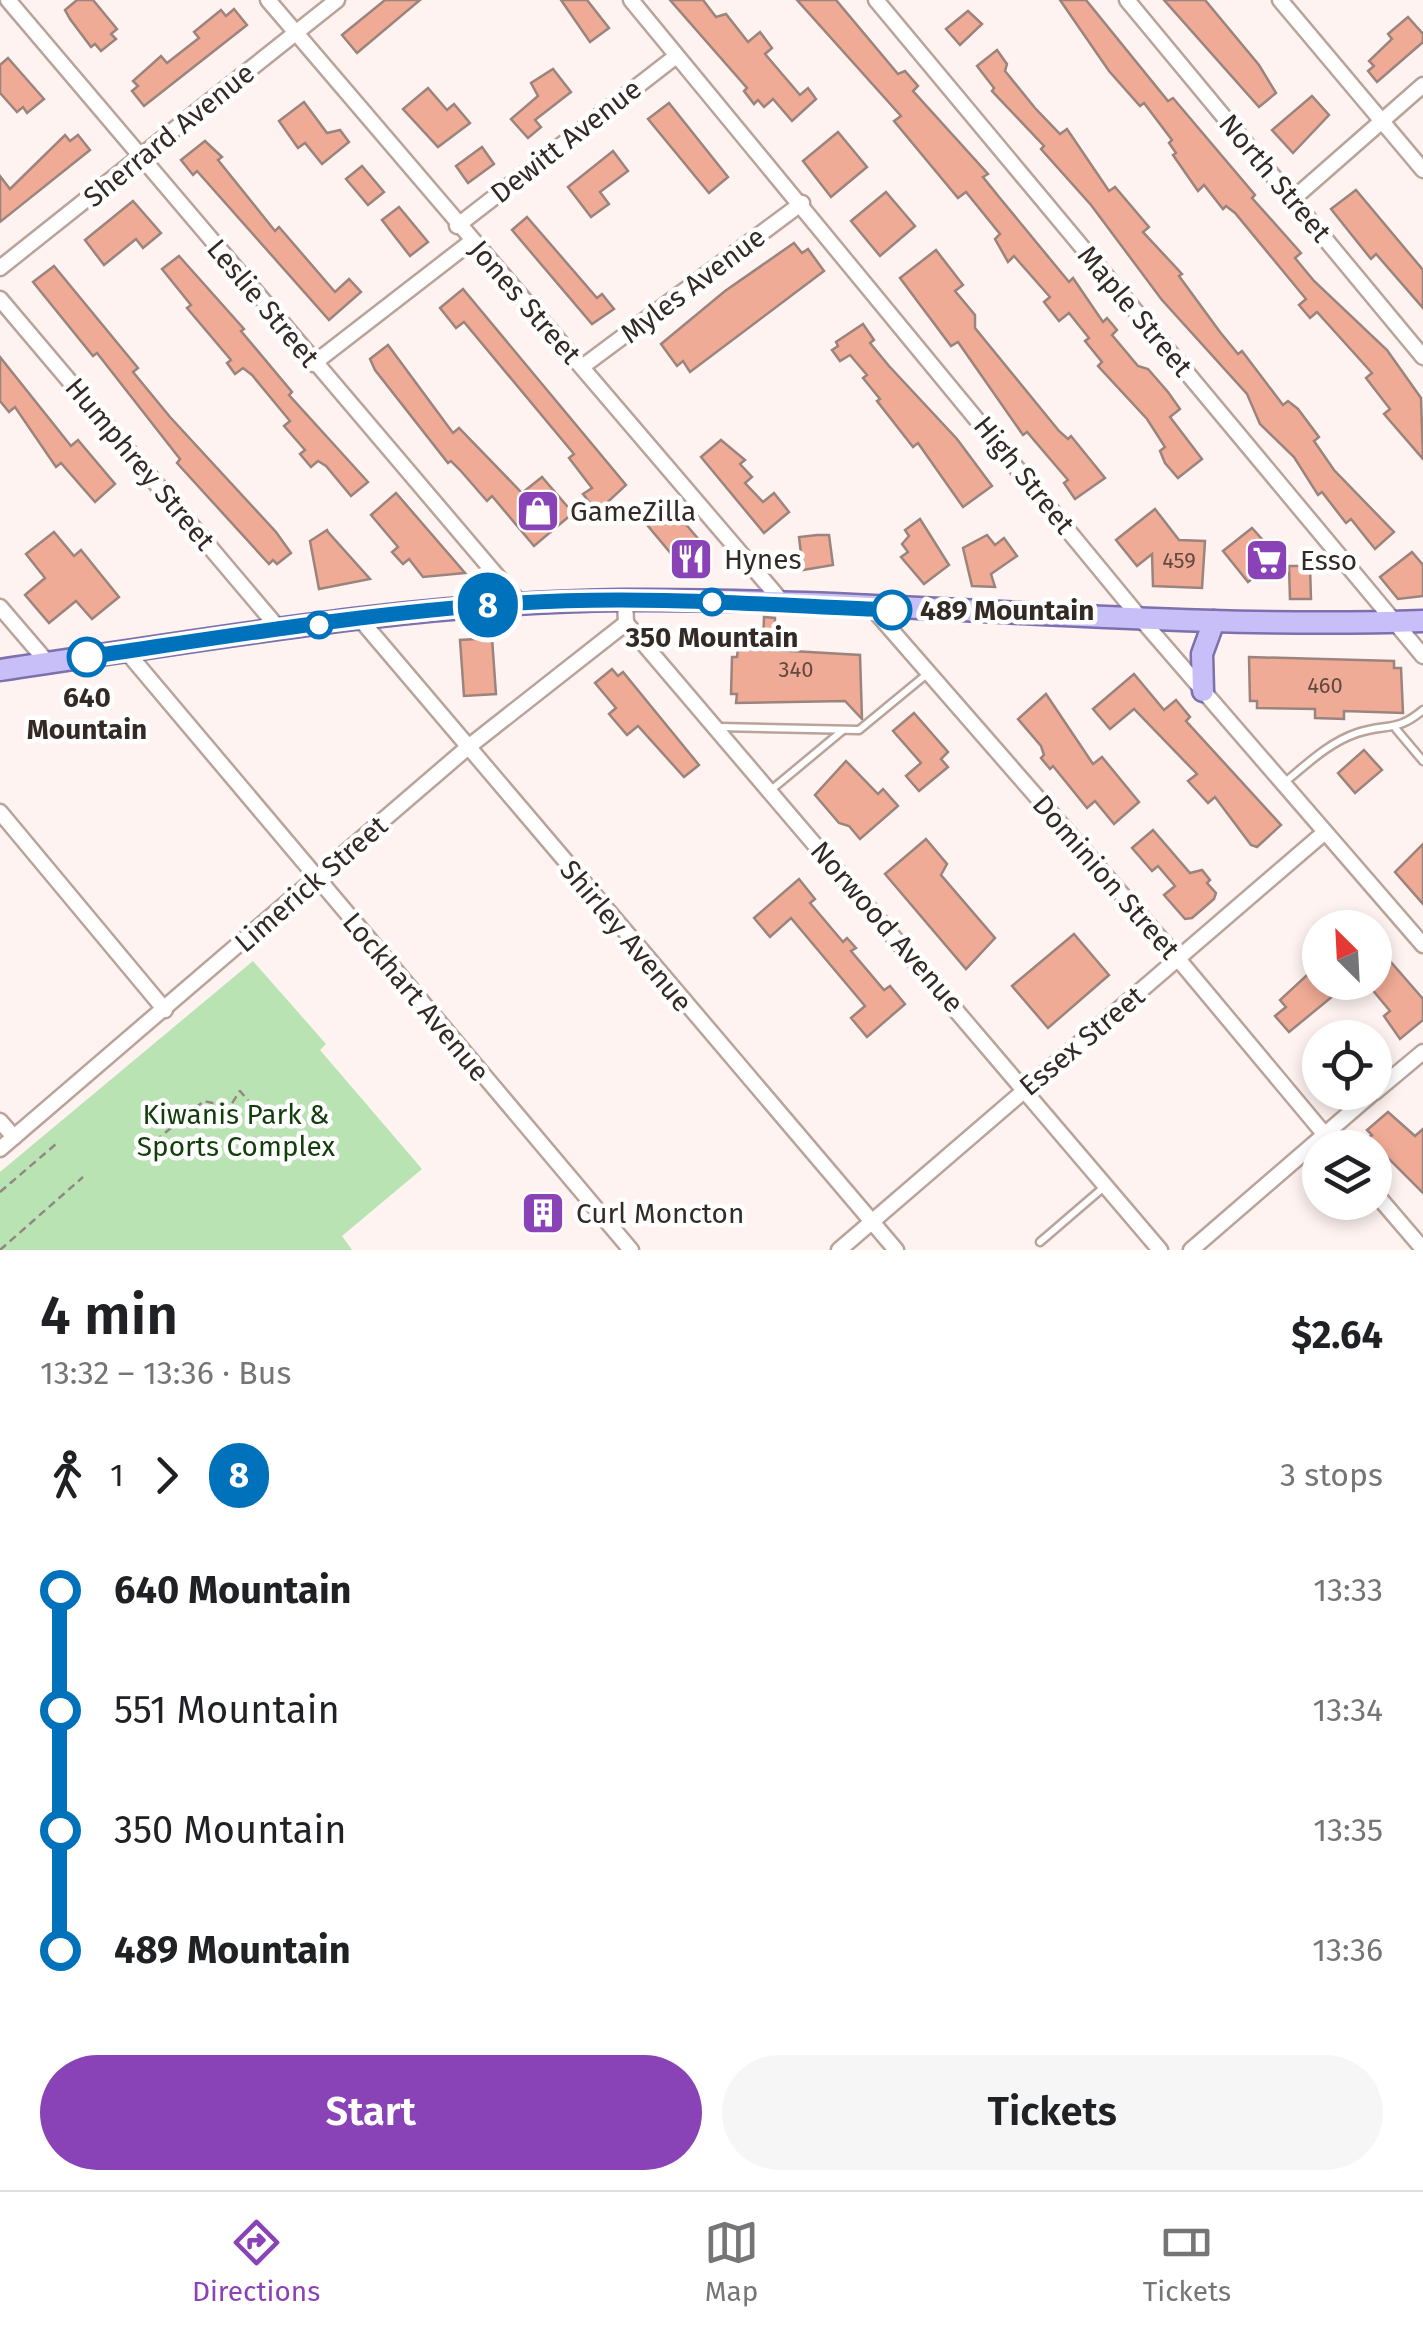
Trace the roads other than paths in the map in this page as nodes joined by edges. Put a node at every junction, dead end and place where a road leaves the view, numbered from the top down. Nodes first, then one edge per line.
1 (8, 0) edge
2 (268, 0) edge
3 (336, 0) edge
4 (631, 0) edge
5 (876, 0) edge
6 (1127, 0) edge
7 (1280, 0) edge
8 (296, 32) junction
9 (675, 56) junction
10 (1423, 85) edge
11 (1382, 121) junction
12 (140, 156) junction
13 (1423, 170) edge
14 (1293, 198) junction
15 (802, 202) junction
16 (457, 226) junction
17 (472, 241) junction
18 (0, 268) edge
19 (0, 298) edge
20 (1423, 357) edge
21 (314, 364) junction
22 (582, 368) junction
23 (626, 600) junction
24 (520, 603) junction
25 (784, 604) junction
26 (0, 607) edge
27 (873, 609) junction
28 (360, 619) junction
29 (1141, 619) junction
30 (1423, 620) edge
31 (1214, 621) junction
32 (626, 622) junction
33 (1394, 622) junction
34 (280, 630) junction
35 (126, 651) junction
36 (1423, 656) edge
37 (48, 663) junction
38 (0, 670) edge
39 (928, 673) junction
40 (1202, 691) junction
41 (1423, 710) edge
42 (716, 727) junction
43 (844, 729) junction
44 (1396, 729) junction
45 (467, 748) junction
46 (1423, 762) edge
47 (1283, 784) junction
48 (770, 791) junction
49 (0, 812) edge
50 (1325, 832) junction
51 (318, 880) junction
52 (1423, 945) edge
53 (1179, 960) junction
54 (165, 1010) junction
55 (1423, 1052) edge
56 (1392, 1078) edge
57 (1024, 1089) junction
58 (1353, 1110) edge
59 (0, 1122) edge
60 (1321, 1130) edge
61 (1329, 1130) edge
62 (14, 1138) junction
63 (0, 1149) edge
64 (1302, 1153) edge
65 (1106, 1186) junction
66 (1392, 1213) edge
67 (872, 1222) junction
68 (1040, 1242) dead end
69 (1423, 1249) edge
70 (631, 1250) edge
71 (838, 1250) edge
72 (896, 1250) edge
73 (1160, 1250) edge
74 (1190, 1250) edge

1 - 12 street, Leslie Street
2 - 8 street, Jones Street
3 - 8 street, Sherrard Avenue
4 - 9 street, High Street
5 - 33 street, Maple Street
6 - 14 street, North Street
7 - 11 street
8 - 12 street, Sherrard Avenue
8 - 16 street, Jones Street
9 - 15 street, High Street
9 - 16 street, Dewitt Avenue
10 - 11 street
11 - 13 street
11 - 14 street
12 - 18 street, Sherrard Avenue
12 - 21 street, Leslie Street
14 - 20 street, North Street
15 - 22 street, Myles Avenue
15 - 29 street, High Street
16 - 17 street, Jones Street
17 - 21 street
17 - 22 street, Jones Street
19 - 34 street, Humphrey Street
21 - 24 street, Leslie Street
22 - 25 street, Jones Street
23 - 24 main road
23 - 25 main road
23 - 32 street
24 - 28 main road
25 - 27 main road
26 - 37 street
27 - 29 main road
27 - 39 street, Dominion Street
28 - 34 main road
28 - 45 street, Shirley Avenue
29 - 31 main road
29 - 40 street, High Street
30 - 33 main road
31 - 33 main road
31 - 40 main road
32 - 42 street, Norwood Avenue
32 - 45 street, Limerick Street
33 - 36 street, Maple Street
34 - 35 main road
35 - 37 main road
35 - 51 street, Lockhart Avenue
37 - 38 main road
39 - 43 lane
39 - 53 street, Dominion Street
40 - 47 street, High Street
41 - 44 lane
42 - 43 lane
42 - 48 street, Norwood Avenue
43 - 48 lane
44 - 46 lane
44 - 47 lane
45 - 51 street, Limerick Street
45 - 67 street, Shirley Avenue
47 - 50 street, High Street
48 - 57 street, Norwood Avenue
49 - 54 street
50 - 52 street, High Street
50 - 53 street, Essex Street
51 - 54 street, Limerick Street
51 - 70 street, Lockhart Avenue
53 - 57 street, Essex Street
53 - 60 street, Dominion Street
54 - 62 street, Limerick Street
55 - 56 street
57 - 65 street, Norwood Avenue
57 - 67 street, Essex Street
58 - 61 street
59 - 62 street
62 - 63 street, Limerick Street
64 - 74 street
65 - 68 lane
65 - 73 street, Norwood Avenue
66 - 69 street
67 - 71 street, Essex Street
67 - 72 street, Shirley Avenue

